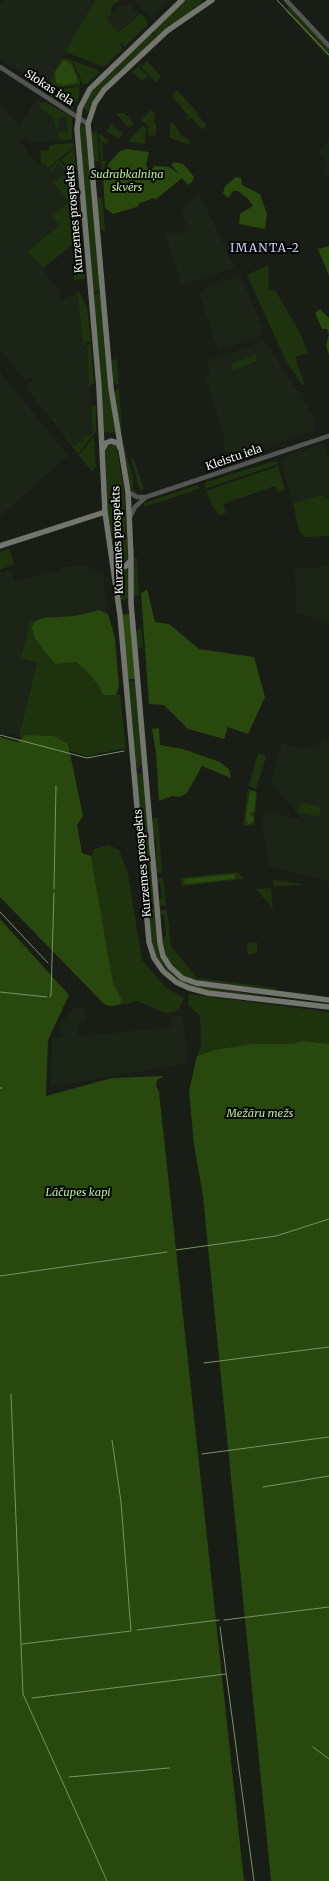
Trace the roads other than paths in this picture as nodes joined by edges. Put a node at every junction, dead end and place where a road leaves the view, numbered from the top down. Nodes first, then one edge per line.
1 (182, 0) edge
2 (212, 0) edge
3 (286, 0) edge
4 (329, 46) edge
5 (0, 67) edge
6 (78, 117) junction
7 (88, 124) junction
8 (329, 436) edge
9 (121, 448) junction
10 (102, 450) junction
11 (128, 492) junction
12 (146, 498) junction
13 (105, 512) junction
14 (130, 517) junction
15 (0, 546) edge
16 (112, 557) junction
17 (131, 560) junction
18 (144, 769) junction
19 (133, 770) junction
20 (145, 906) junction
21 (157, 907) junction
22 (277, 994) junction
23 (276, 1000) junction
24 (329, 1000) edge
25 (329, 1007) edge

1 - 6 main road, Kurzemes prospekts
2 - 7 main road, Kurzemes prospekts
3 - 4 street
5 - 6 street, Slokas iela
6 - 7 street, Slokas iela
6 - 10 main road, Kurzemes prospekts
7 - 9 main road, Kurzemes prospekts
8 - 12 street, Kleistu iela
9 - 10 main road
9 - 11 main road, Kurzemes prospekts
10 - 13 main road, Kurzemes prospekts
11 - 12 street
11 - 14 main road, Kurzemes prospekts
12 - 14 street, Kleistu iela
13 - 15 main road
13 - 16 main road, Kurzemes prospekts
14 - 17 main road, Kurzemes prospekts
16 - 17 main road
16 - 19 main road, Kurzemes prospekts
17 - 18 main road, Kurzemes prospekts
18 - 19 main road
18 - 21 main road, Kurzemes prospekts
19 - 20 main road, Kurzemes prospekts
20 - 21 main road
20 - 23 main road, Kurzemes prospekts
21 - 22 main road, Kurzemes prospekts
22 - 23 main road
22 - 24 main road, Kurzemes prospekts
23 - 25 main road, Kurzemes prospekts

